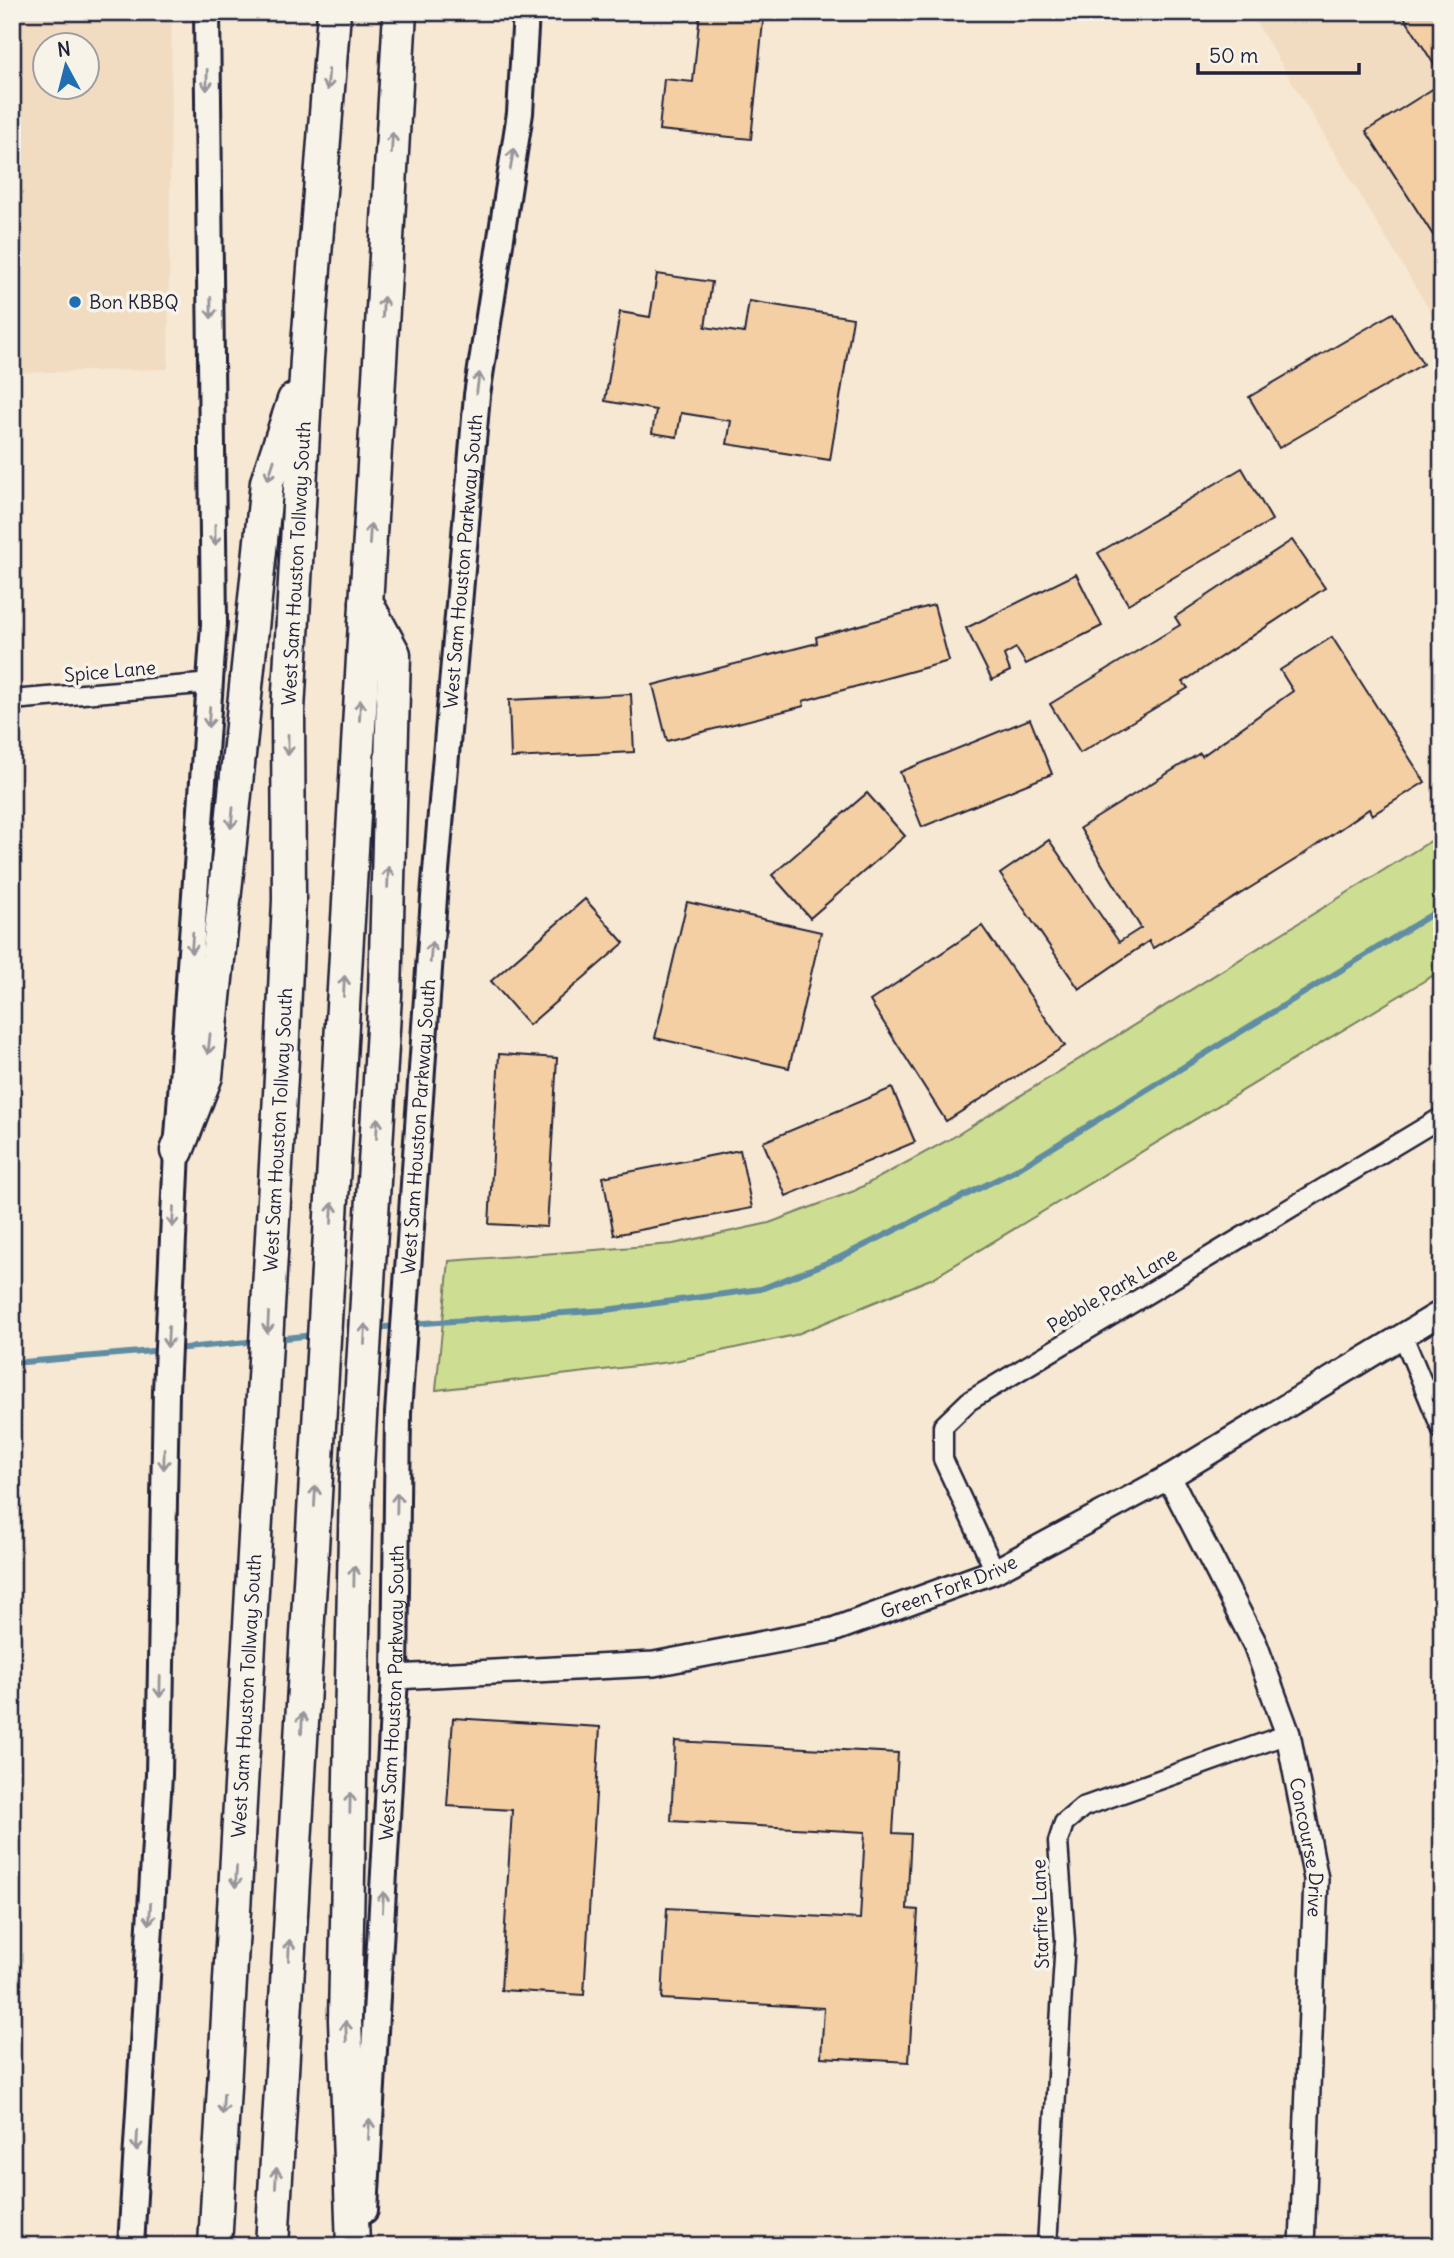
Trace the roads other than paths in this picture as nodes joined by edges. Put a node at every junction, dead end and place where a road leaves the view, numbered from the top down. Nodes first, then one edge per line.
1 (208, 12) edge
2 (334, 12) edge
3 (400, 12) edge
4 (526, 12) edge
5 (307, 358) junction
6 (366, 602) junction
7 (212, 683) junction
8 (12, 700) edge
9 (1442, 1117) edge
10 (177, 1151) junction
11 (1442, 1312) edge
12 (1403, 1336) junction
13 (1442, 1430) edge
14 (1169, 1478) junction
15 (995, 1571) junction
16 (396, 1677) junction
17 (1288, 1734) junction
18 (131, 2246) edge
19 (215, 2246) edge
20 (272, 2246) edge
21 (353, 2246) edge
22 (362, 2246) edge
23 (1047, 2246) edge
24 (1302, 2246) edge

1 -> 7 main road
2 -> 5 highway, West Sam Houston Tollway South
6 -> 3 highway
16 -> 4 main road, West Sam Houston Parkway South
5 -> 10 highway
5 -> 19 highway, West Sam Houston Tollway South
20 -> 6 highway
21 -> 6 highway
7 - 8 street, Spice Lane
7 -> 10 main road
9 - 15 street, Pebble Park Lane
10 -> 18 main road
11 - 12 street, Green Fork Drive
12 - 13 street
12 - 14 street, Green Fork Drive
14 - 15 street, Green Fork Drive
14 - 17 street, Concourse Drive
15 - 16 street, Green Fork Drive
22 -> 16 main road, West Sam Houston Parkway South
17 - 23 street, Starfire Lane
17 - 24 street, Concourse Drive

